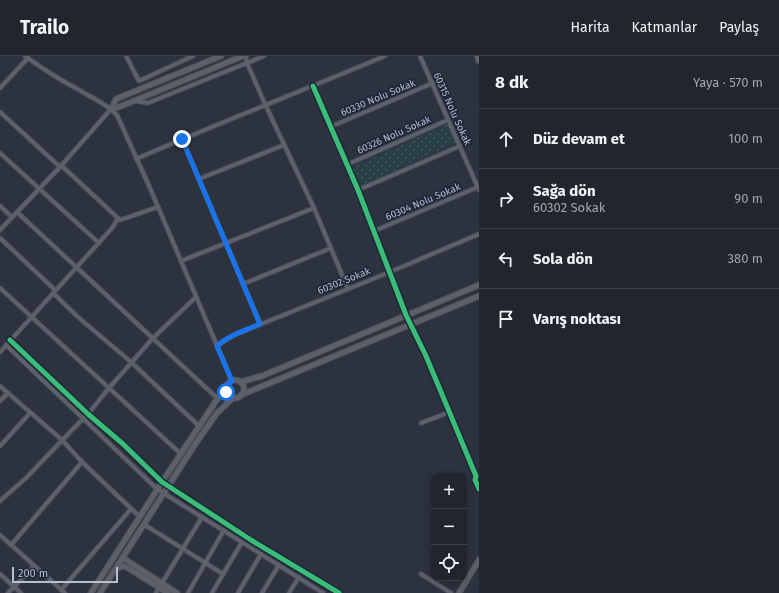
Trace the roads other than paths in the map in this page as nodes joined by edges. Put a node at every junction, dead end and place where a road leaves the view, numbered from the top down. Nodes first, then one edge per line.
1 (126, 56) edge
2 (193, 56) edge
3 (221, 56) edge
4 (244, 56) edge
5 (264, 56) edge
6 (385, 56) edge
7 (420, 56) edge
8 (478, 56) edge
9 (26, 57) edge
10 (479, 60) edge
11 (247, 63) junction
12 (433, 84) junction
13 (313, 86) junction
14 (0, 88) edge
15 (134, 101) junction
16 (265, 104) junction
17 (111, 109) junction
18 (0, 112) edge
19 (448, 120) junction
20 (330, 127) junction
21 (182, 139) junction
22 (284, 145) junction
23 (460, 146) junction
24 (0, 153) edge
25 (136, 159) junction
26 (346, 165) junction
27 (61, 167) junction
28 (199, 179) junction
29 (39, 189) junction
30 (478, 189) edge
31 (358, 190) junction
32 (0, 206) edge
33 (158, 207) junction
34 (314, 208) junction
35 (17, 212) junction
36 (12, 217) junction
37 (118, 218) junction
38 (0, 230) edge
39 (374, 231) junction
40 (479, 234) edge
41 (0, 238) edge
42 (98, 243) junction
43 (226, 243) junction
44 (331, 248) junction
45 (181, 261) junction
46 (76, 267) junction
47 (390, 272) junction
48 (243, 284) junction
49 (479, 285) edge
50 (0, 288) edge
51 (348, 289) junction
52 (54, 291) junction
53 (479, 296) edge
54 (196, 297) junction
55 (406, 315) junction
56 (31, 317) junction
57 (260, 324) junction
58 (411, 325) junction
59 (153, 338) junction
60 (10, 340) junction
61 (6, 345) junction
62 (217, 346) junction
63 (0, 352) edge
64 (131, 362) junction
65 (232, 381) junction
66 (240, 382) junction
67 (0, 386) edge
68 (226, 386) junction
69 (109, 388) junction
70 (8, 393) junction
71 (241, 395) junction
72 (217, 398) junction
73 (233, 398) junction
74 (0, 401) edge
75 (450, 412) junction
76 (30, 413) junction
77 (88, 414) junction
78 (83, 419) junction
79 (421, 423) dead end
80 (199, 426) junction
81 (62, 440) junction
82 (0, 446) edge
83 (181, 454) junction
84 (82, 462) junction
85 (476, 476) junction
86 (479, 481) edge
87 (162, 482) junction
88 (168, 486) junction
89 (157, 489) junction
90 (479, 489) edge
91 (164, 494) junction
92 (0, 501) edge
93 (131, 509) junction
94 (140, 517) junction
95 (202, 517) junction
96 (144, 525) junction
97 (224, 530) junction
98 (0, 535) edge
99 (242, 542) junction
100 (11, 545) junction
101 (183, 549) junction
102 (261, 554) junction
103 (123, 558) junction
104 (479, 560) edge
105 (205, 563) junction
106 (279, 565) junction
107 (34, 566) junction
108 (116, 569) junction
109 (0, 574) edge
110 (223, 574) junction
111 (420, 574) dead end
112 (299, 577) junction
113 (161, 585) junction
114 (14, 586) junction
115 (61, 590) junction
116 (321, 592) edge
117 (8, 593) edge
118 (21, 593) edge
119 (65, 593) edge
120 (91, 593) edge
121 (100, 593) edge
122 (156, 593) edge
123 (168, 593) edge
124 (177, 593) edge
125 (188, 593) edge
126 (212, 593) edge
127 (238, 593) edge
128 (262, 593) edge
129 (289, 593) edge
130 (339, 593) edge
131 (450, 593) edge
132 (459, 593) edge

1 - 2 street
3 - 17 main road
4 - 11 street
4 - 15 main road
5 - 11 street
6 - 13 street
7 - 12 street, 60315 Nolu Sokak
8 - 10 main road
9 - 14 street
9 - 17 street
11 - 15 street
11 - 16 street
12 - 19 street, 60315 Nolu Sokak
12 - 20 street, 60330 Nolu Sokak
13 - 16 street
13 - 20 street
15 - 17 main road
16 - 21 street
16 - 22 street
17 - 25 street
17 - 27 street
18 - 27 street
19 - 23 street, 60315 Nolu Sokak
19 - 26 street, 60326 Nolu Sokak
20 - 26 street
21 - 25 street
21 - 28 street
22 - 28 street
22 - 34 street
23 - 30 street, 60315 Nolu Sokak
23 - 31 street
24 - 29 street
25 - 33 street
26 - 31 street
27 - 29 street
27 - 37 street
28 - 43 street
29 - 35 street
29 - 42 street
30 - 39 street, 60304 Nolu Sokak
31 - 39 street
32 - 36 street
33 - 37 street
33 - 45 street
34 - 43 street
34 - 44 street
35 - 36 street
35 - 46 street
36 - 38 street
37 - 42 street
39 - 47 street
40 - 47 street, 60302 Sokak
41 - 52 street
42 - 46 street
43 - 45 street
43 - 48 street
44 - 48 street
44 - 51 street
45 - 54 street
46 - 52 street
46 - 59 street
47 - 51 street, 60302 Sokak
47 - 55 street
48 - 57 street
49 - 55 main road
50 - 56 street
51 - 57 street, 60302 Sokak
52 - 56 street
52 - 64 street
53 - 58 main road
54 - 59 street
54 - 62 street
55 - 58 street
55 - 66 main road
56 - 60 street
56 - 69 street
57 - 62 street, 60302 Sokak
58 - 71 main road
58 - 75 street
59 - 64 street
59 - 72 street
60 - 61 street
60 - 77 street
61 - 63 street
61 - 78 street
62 - 65 street
64 - 69 street
64 - 80 street
65 - 66 main road
65 - 68 main road
66 - 71 main road
67 - 70 street
68 - 72 main road
68 - 73 main road
69 - 77 street
69 - 83 street
70 - 74 street
70 - 76 street
71 - 73 main road
72 - 80 main road
73 - 88 main road
75 - 79 street
75 - 85 street
76 - 81 street
76 - 82 street
77 - 78 street
77 - 87 street
78 - 81 street
78 - 89 street
80 - 83 main road
81 - 84 street
81 - 92 street
83 - 87 main road
84 - 93 street
84 - 100 street
85 - 86 street
85 - 90 street
87 - 88 street
87 - 89 main road
88 - 91 main road
88 - 130 street
89 - 91 street
89 - 94 main road
91 - 95 street
91 - 96 main road
93 - 94 street
93 - 115 street
94 - 120 main road
95 - 97 street
95 - 101 street
96 - 101 street
96 - 103 main road
97 - 99 street
97 - 105 street
98 - 100 street
99 - 102 street
99 - 110 street
100 - 107 street
101 - 105 street
101 - 113 street
102 - 106 street
102 - 127 street
103 - 108 main road
103 - 113 main road
104 - 132 main road
105 - 110 street
105 - 125 street
106 - 112 street
106 - 128 street
107 - 114 street
107 - 115 street
108 - 113 main road
108 - 121 main road
109 - 114 street
110 - 126 street
111 - 131 street
112 - 116 street
112 - 129 street
113 - 122 street
113 - 123 main road
113 - 124 main road
114 - 117 street
114 - 118 street
115 - 119 street

